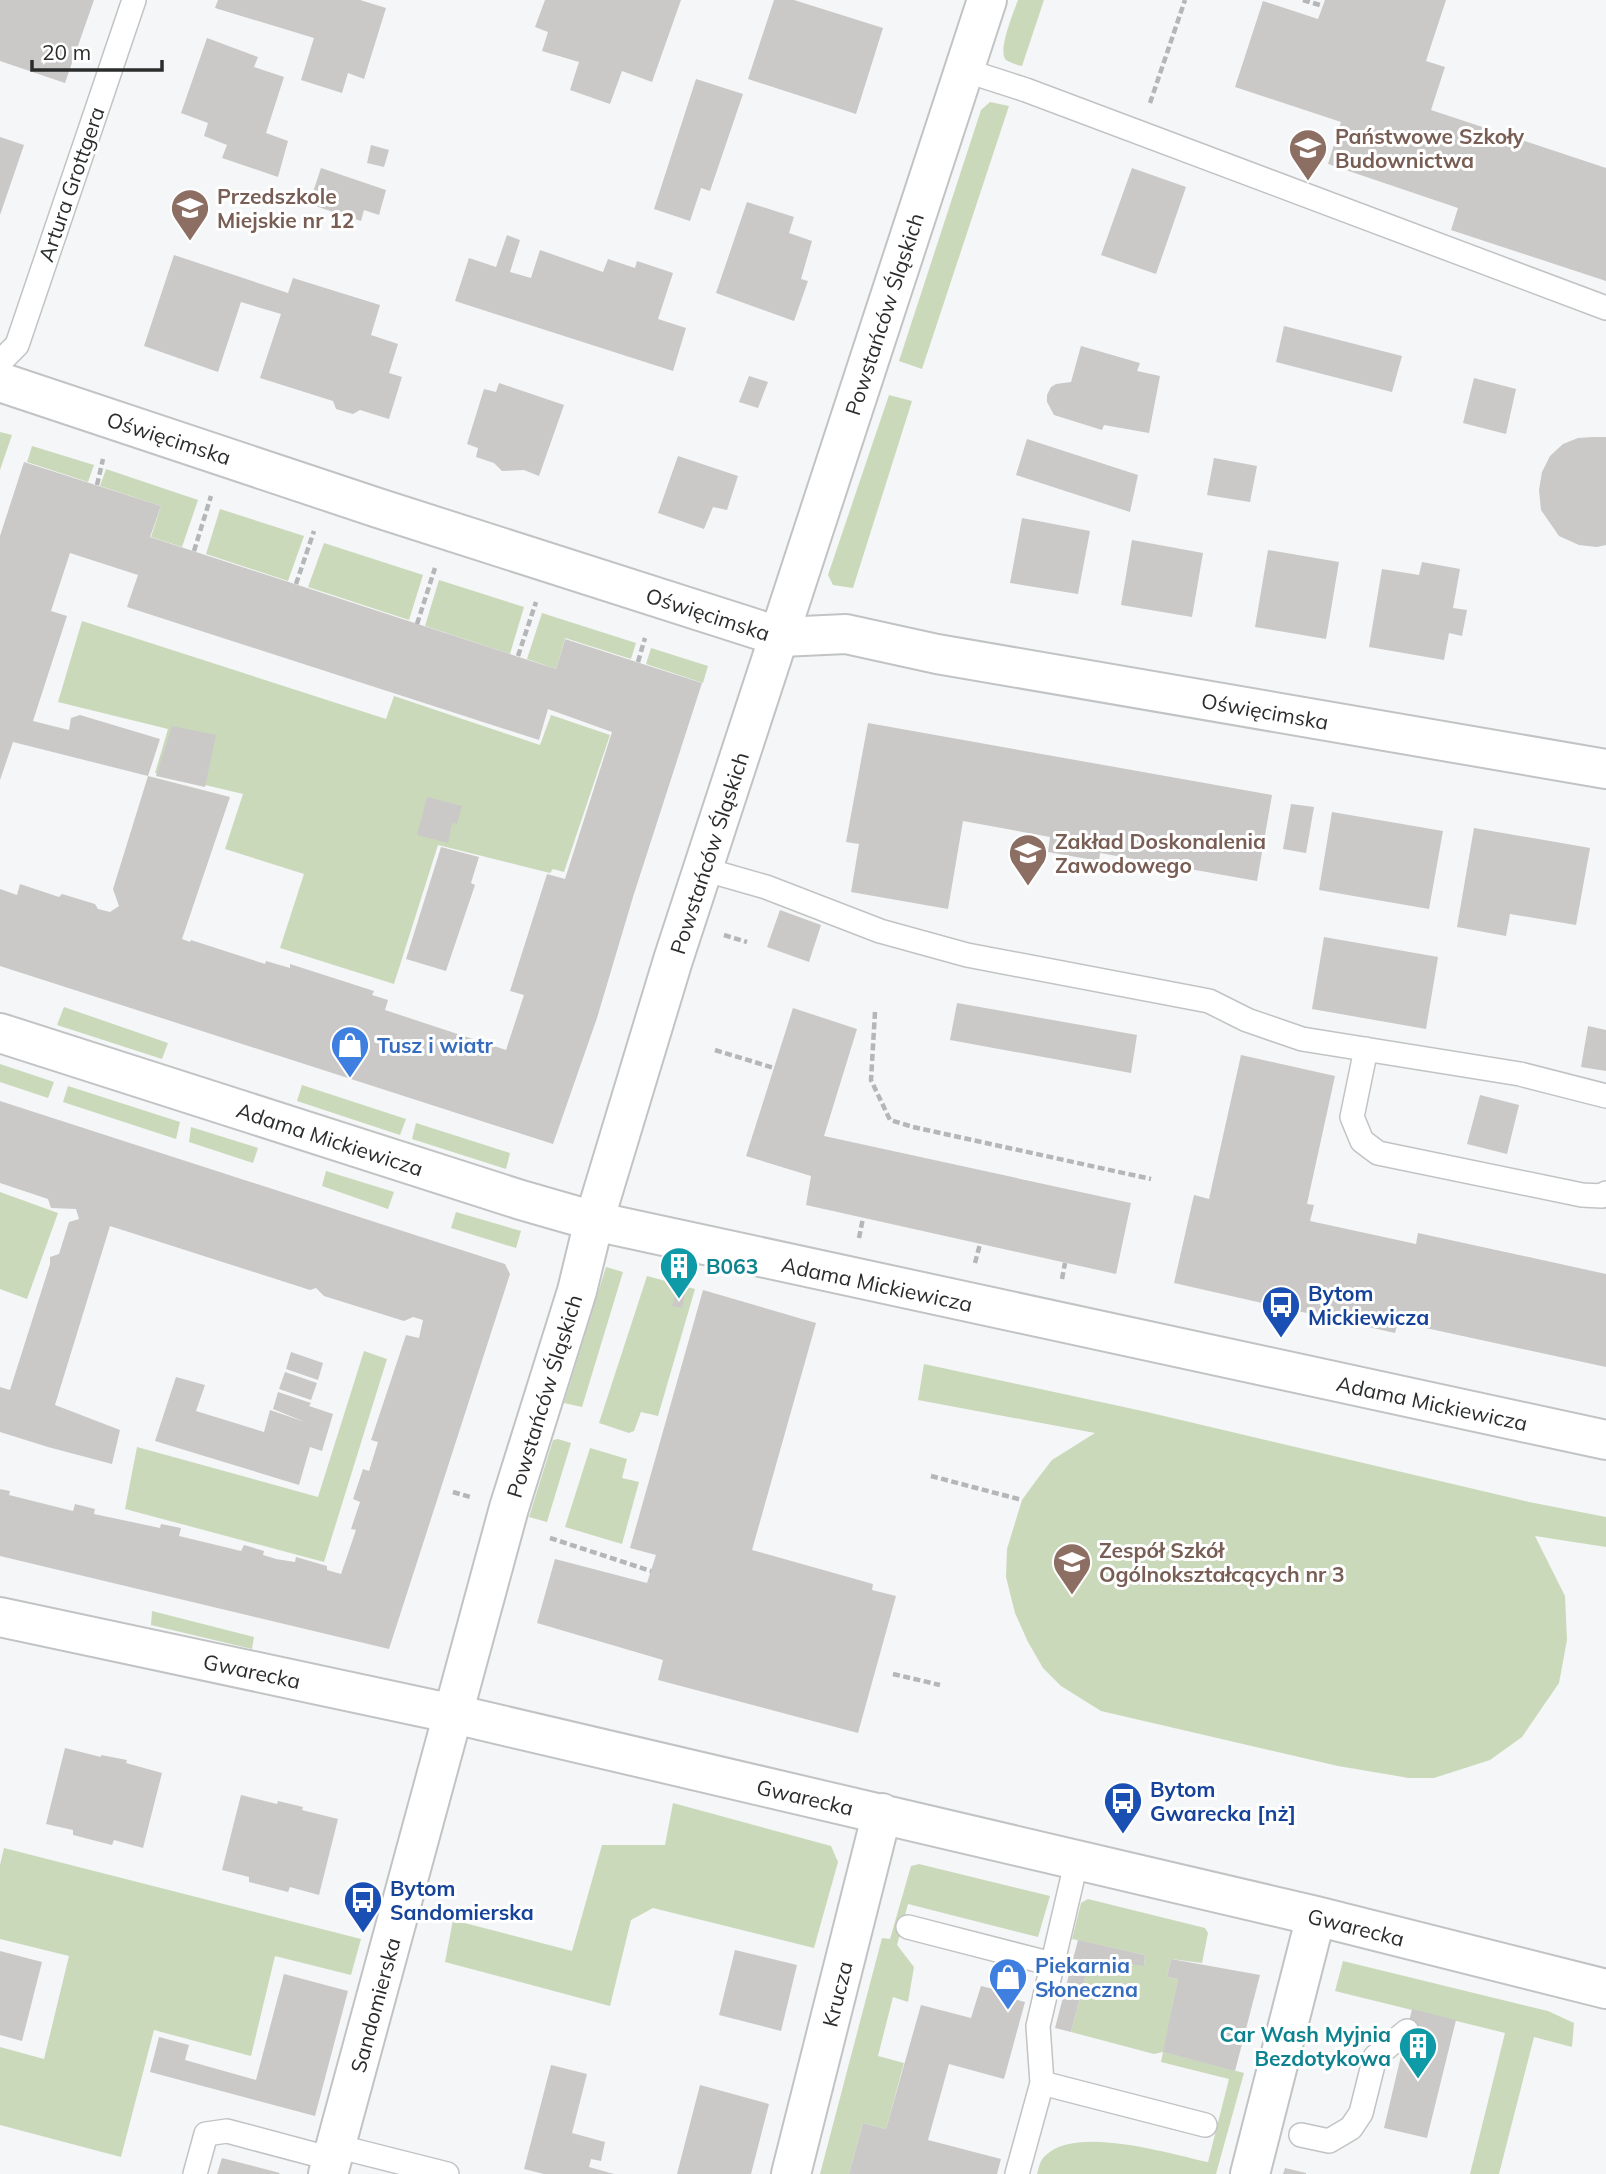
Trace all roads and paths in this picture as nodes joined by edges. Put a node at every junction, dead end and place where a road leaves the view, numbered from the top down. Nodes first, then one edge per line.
1 (134, 0) edge
2 (987, 0) edge
3 (1185, 0) edge
4 (1303, 0) edge
5 (1323, 6) dead end
6 (964, 70) junction
7 (1140, 134) junction
8 (1606, 308) edge
9 (0, 362) edge
10 (0, 383) edge
11 (105, 451) dead end
12 (97, 485) dead end
13 (214, 489) dead end
14 (316, 523) dead end
15 (194, 551) dead end
16 (436, 564) dead end
17 (296, 584) dead end
18 (537, 598) dead end
19 (417, 624) dead end
20 (646, 634) dead end
21 (780, 637) junction
22 (518, 656) dead end
23 (638, 662) dead end
24 (1606, 769) edge
25 (703, 869) junction
26 (875, 1012) dead end
27 (0, 1034) edge
28 (1366, 1049) junction
29 (715, 1050) dead end
30 (775, 1068) dead end
31 (1606, 1096) edge
32 (1151, 1178) dead end
33 (1606, 1193) edge
34 (594, 1222) junction
35 (1606, 1440) edge
36 (930, 1476) dead end
37 (1022, 1500) dead end
38 (550, 1538) dead end
39 (651, 1571) dead end
40 (2, 1624) edge
41 (893, 1674) dead end
42 (940, 1685) dead end
43 (454, 1714) junction
44 (882, 1814) junction
45 (1077, 1859) junction
46 (1317, 1916) junction
47 (908, 1927) dead end
48 (1052, 1964) junction
49 (1606, 1989) edge
50 (1407, 2031) dead end
51 (1042, 2083) junction
52 (1206, 2125) dead end
53 (1283, 2130) junction
54 (332, 2160) edge
55 (195, 2174) edge
56 (447, 2174) edge
57 (791, 2174) edge
58 (1017, 2174) edge
59 (1250, 2174) edge

1 - 9 lane, Artura Grottgera
2 - 6 street, Powstańców Śląskich
3 - 7 path
4 - 5 path
6 - 7 lane
6 - 21 street, Powstańców Śląskich
7 - 8 lane
10 - 21 street, Oświęcimska
11 - 12 path
13 - 15 path
14 - 17 path
16 - 19 path
18 - 22 path
20 - 23 path
21 - 24 street, Oświęcimska
21 - 25 street, Powstańców Śląskich
25 - 28 lane
25 - 34 street, Powstańców Śląskich
26 - 32 path
27 - 34 street, Adama Mickiewicza
28 - 31 lane
28 - 33 lane
29 - 30 path
34 - 35 street, Adama Mickiewicza
34 - 43 street, Powstańców Śląskich
36 - 37 path
38 - 39 path
40 - 43 street, Gwarecka
41 - 42 path
43 - 44 street, Gwarecka
43 - 54 street, Sandomierska
44 - 45 street, Gwarecka
44 - 57 street, Krucza
45 - 46 street, Gwarecka
45 - 48 lane
46 - 49 street, Gwarecka
46 - 53 street
47 - 48 lane
48 - 51 lane
50 - 53 lane
51 - 52 lane
51 - 58 lane
53 - 59 street
54 - 55 lane
54 - 56 lane

